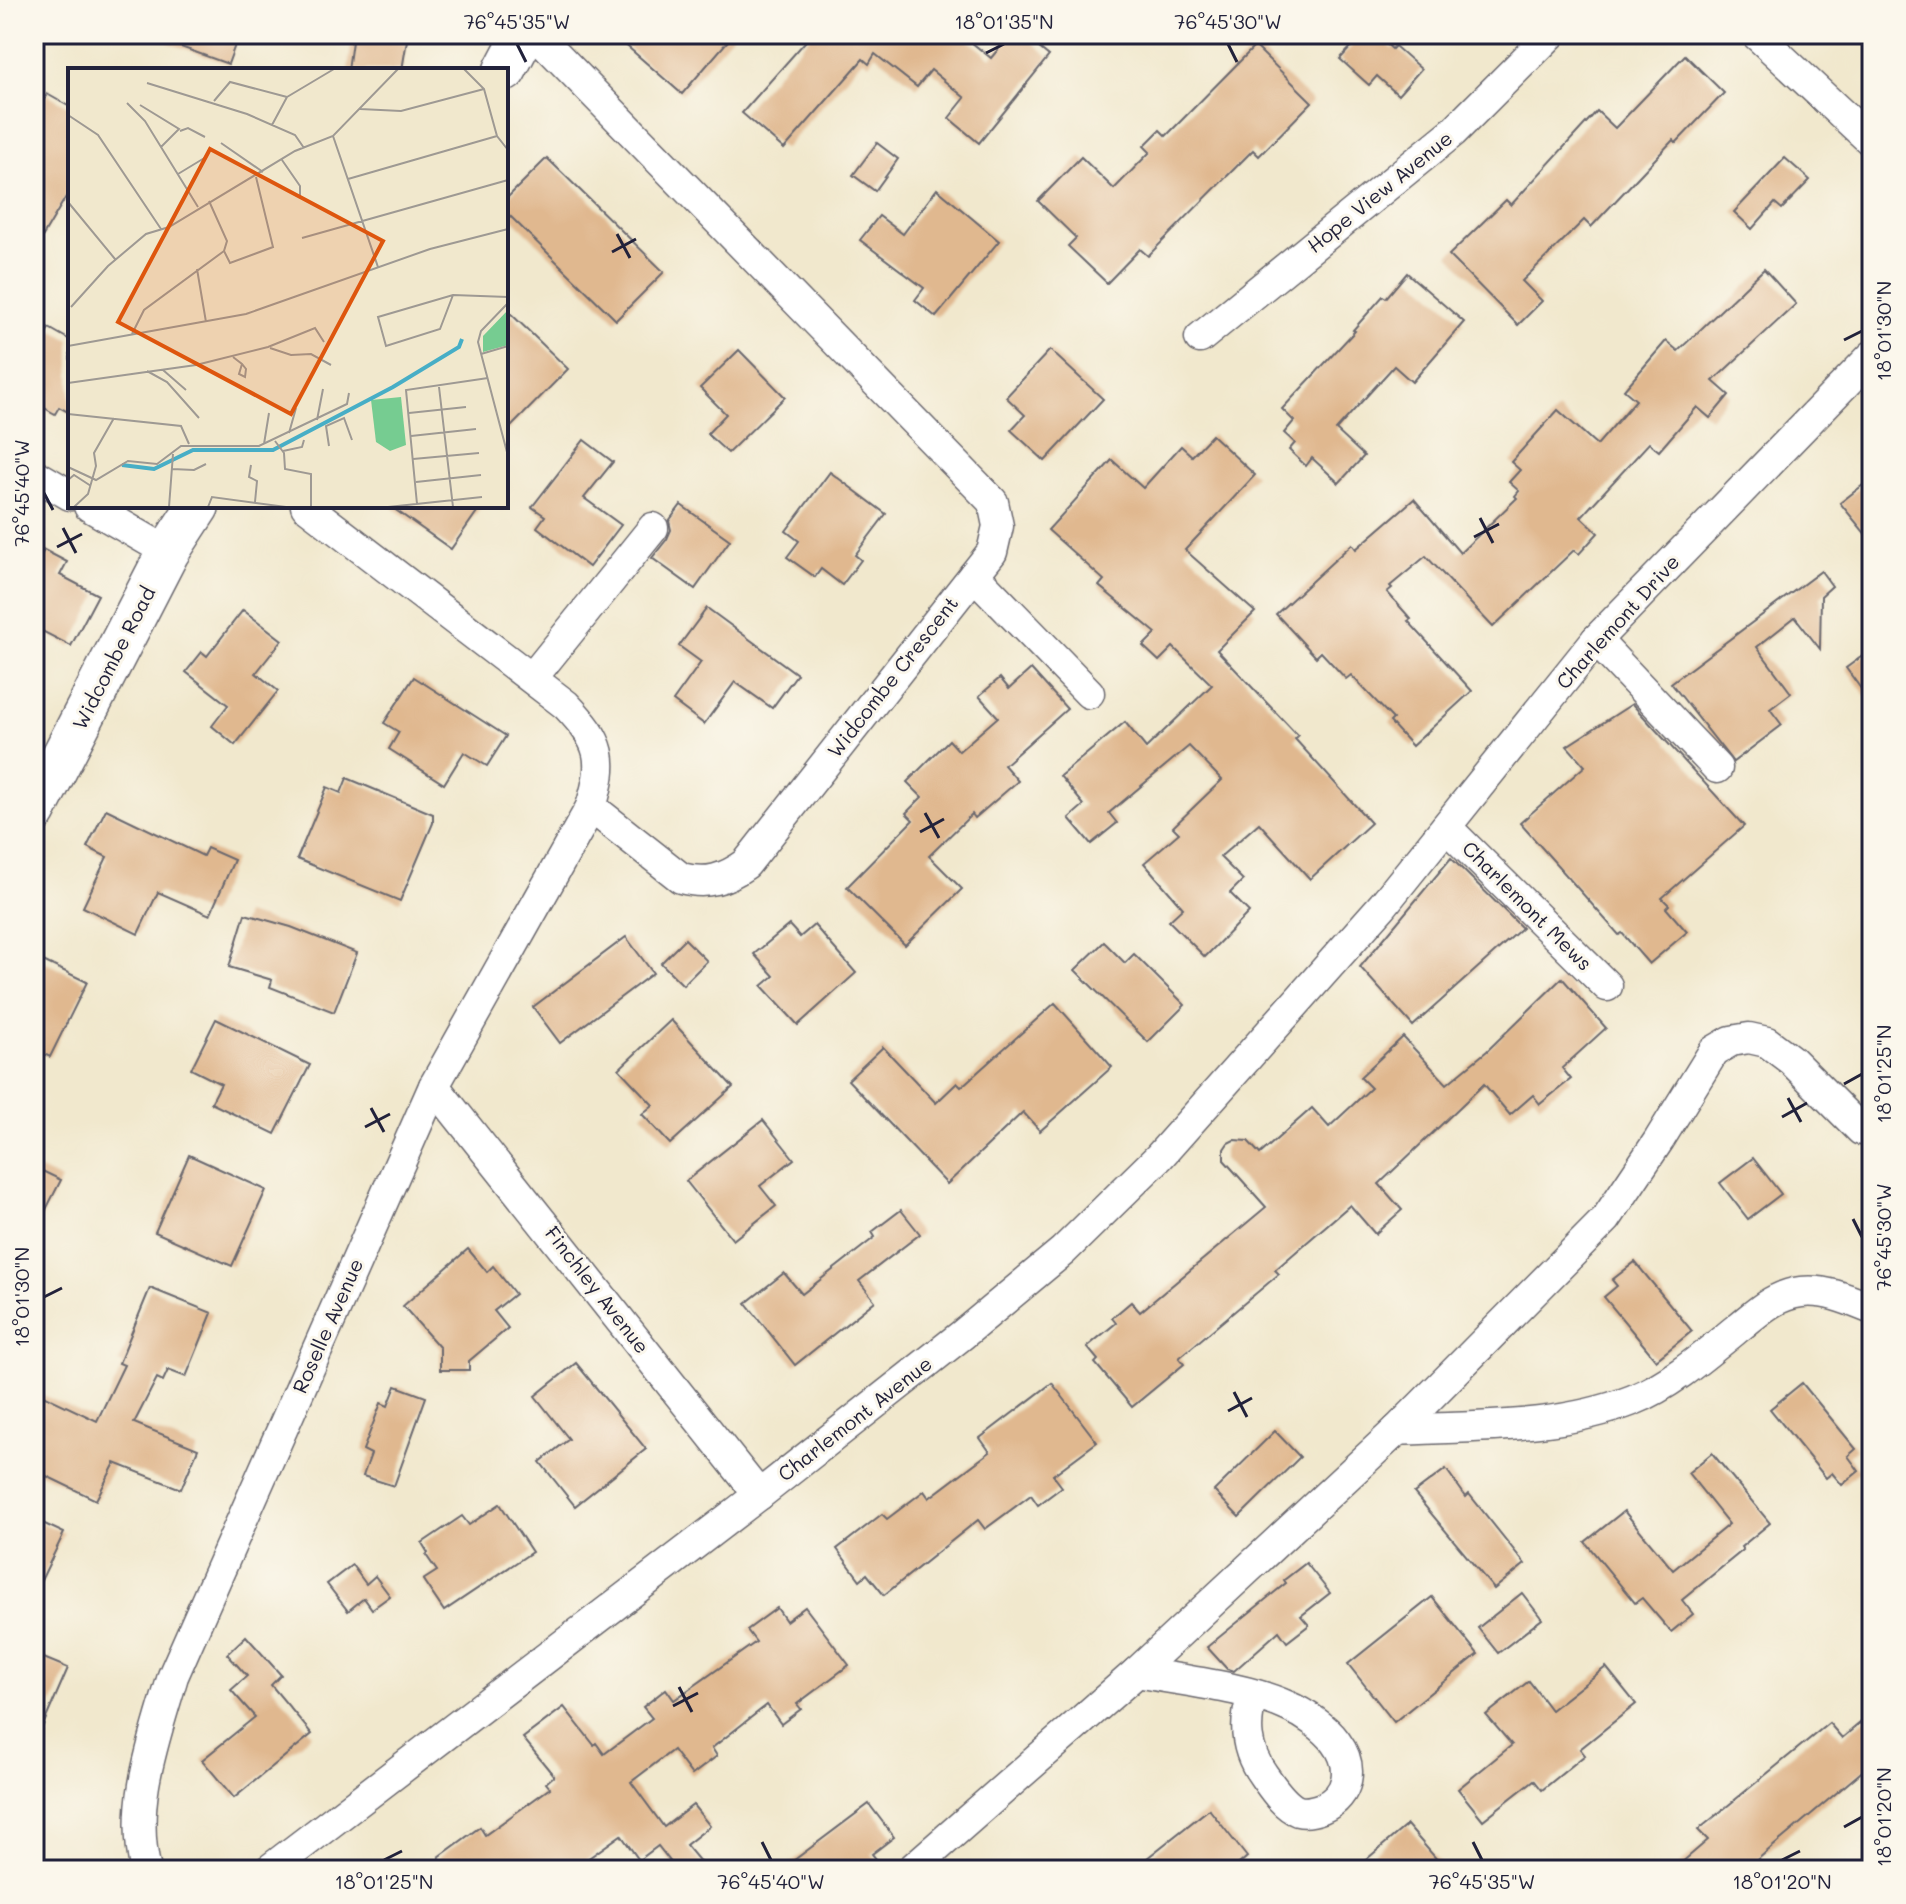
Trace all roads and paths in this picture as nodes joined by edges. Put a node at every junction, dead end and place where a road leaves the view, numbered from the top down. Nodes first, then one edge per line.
1 (524, 34) edge
2 (536, 34) edge
3 (1551, 34) edge
4 (1756, 34) edge
5 (506, 68) edge
6 (1872, 142) edge
7 (1200, 338) dead end
8 (1872, 356) edge
9 (34, 474) edge
10 (68, 494) edge
11 (92, 508) edge
12 (197, 508) edge
13 (309, 508) edge
14 (653, 528) dead end
15 (168, 552) junction
16 (974, 575) junction
17 (1596, 640) junction
18 (532, 678) junction
19 (1089, 693) dead end
20 (1717, 768) dead end
21 (591, 807) junction
22 (34, 812) edge
23 (1446, 827) junction
24 (1383, 905) joint
25 (1607, 986) dead end
26 (434, 1086) junction
27 (1861, 1130) dead end
28 (1872, 1309) edge
29 (1397, 1430) junction
30 (759, 1495) junction
31 (1137, 1672) junction
32 (1253, 1695) dead end
33 (146, 1870) edge
34 (269, 1870) edge
35 (911, 1870) edge

1 - 5 street
2 - 16 street, Widcombe Crescent
3 - 7 street, Hope View Avenue
4 - 6 street
8 - 17 street, Charlemont Drive
9 - 10 street
11 - 15 street
12 - 15 street, Widcombe Road
13 - 18 street
14 - 18 street
15 - 22 street, Widcombe Road
16 - 19 street
16 - 21 street, Widcombe Crescent
17 - 20 street
17 - 23 street, Charlemont Drive
18 - 21 street
21 - 26 street, Roselle Avenue
23 - 24 street, Charlemont Drive
23 - 25 street, Charlemont Mews
24 - 30 street, Charlemont Avenue
26 - 30 street, Finchley Avenue
26 - 33 street, Roselle Avenue
27 - 29 street
28 - 29 street
29 - 31 street
30 - 34 street, Charlemont Avenue
31 - 32 street
31 - 35 street

